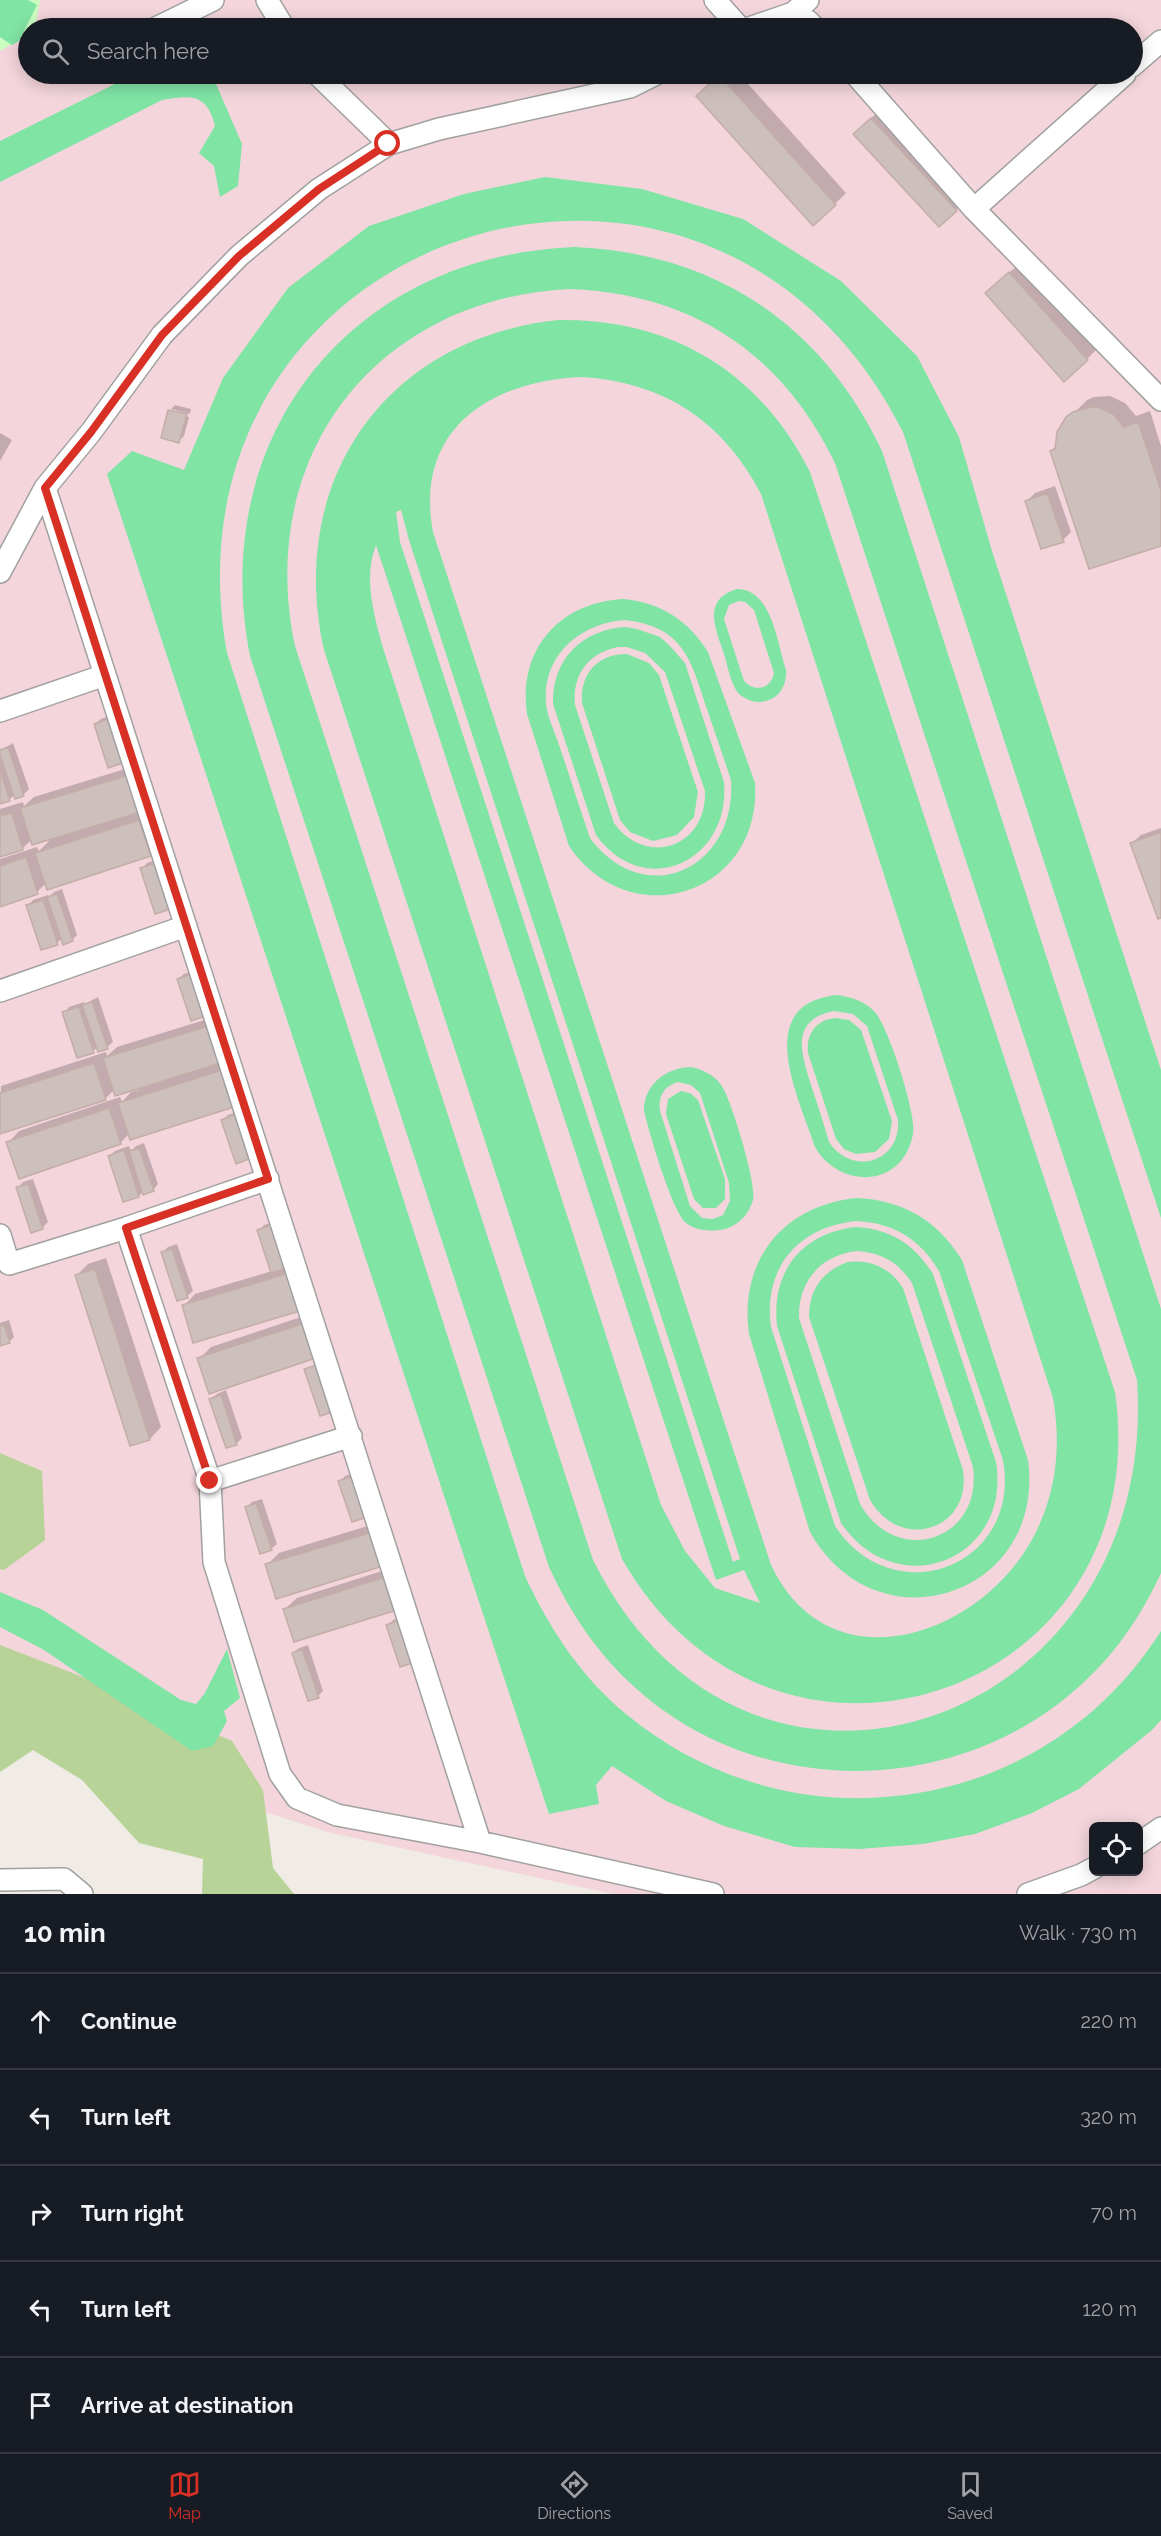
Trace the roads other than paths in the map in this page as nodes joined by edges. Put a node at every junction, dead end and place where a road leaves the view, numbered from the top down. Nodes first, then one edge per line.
1 (213, 0) edge
2 (267, 0) edge
3 (715, 0) edge
4 (800, 7) edge
5 (176, 18) edge
6 (278, 18) edge
7 (731, 18) edge
8 (773, 18) edge
9 (1161, 41) edge
10 (1143, 57) edge
11 (327, 84) edge
12 (636, 84) edge
13 (864, 84) edge
14 (1114, 84) edge
15 (388, 144) junction
16 (974, 209) junction
17 (1161, 400) edge
18 (45, 488) junction
19 (0, 572) edge
20 (105, 675) junction
21 (0, 711) edge
22 (186, 927) junction
23 (0, 992) edge
24 (268, 1179) junction
25 (126, 1228) junction
26 (0, 1235) edge
27 (351, 1436) junction
28 (210, 1481) junction
29 (1161, 1828) edge
30 (1143, 1841) edge
31 (480, 1842) junction
32 (1089, 1871) edge
33 (0, 1880) edge
34 (82, 1894) edge
35 (712, 1894) edge
36 (1028, 1894) edge

1 - 5 street
2 - 6 street
3 - 7 street
4 - 8 street
9 - 10 street
11 - 15 street
12 - 15 street
13 - 16 street
14 - 16 street
15 - 18 street
16 - 17 street
18 - 19 street
18 - 20 street
20 - 21 street
20 - 22 street
22 - 23 street
22 - 24 street
24 - 25 street
24 - 27 street
25 - 26 street
25 - 28 street
27 - 28 street
27 - 31 street
28 - 31 street
29 - 30 street
31 - 35 street
32 - 36 street
33 - 34 street

